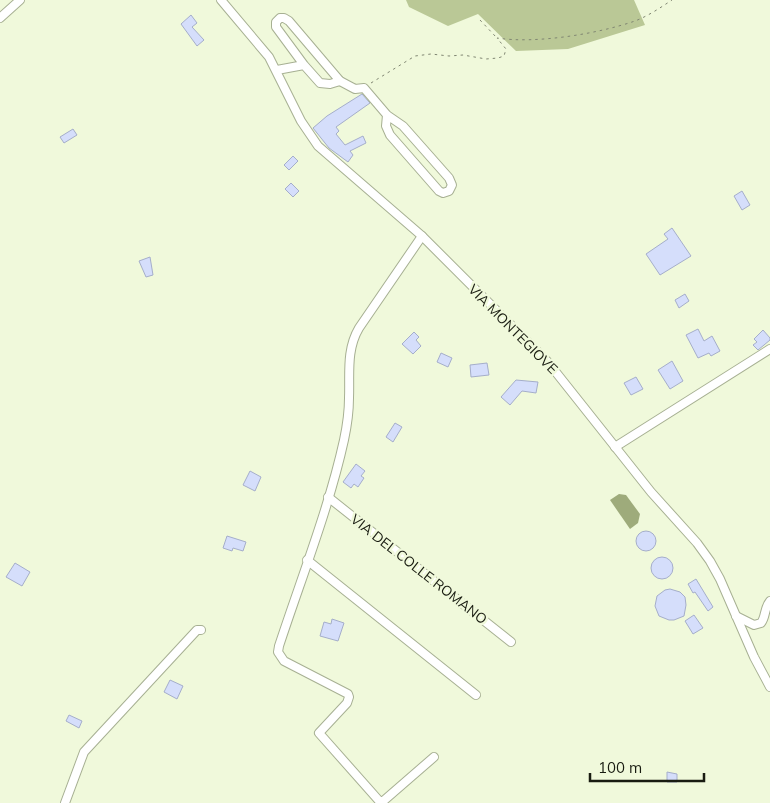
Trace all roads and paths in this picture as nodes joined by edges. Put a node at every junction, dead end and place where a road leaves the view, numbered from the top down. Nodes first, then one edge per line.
1 (20, 0) edge
2 (221, 0) edge
3 (672, 0) edge
4 (0, 18) edge
5 (480, 20) dead end
6 (497, 38) junction
7 (304, 65) junction
8 (277, 70) junction
9 (340, 81) junction
10 (364, 88) junction
11 (387, 115) junction
12 (422, 236) junction
13 (770, 349) edge
14 (615, 448) junction
15 (328, 497) junction
16 (307, 560) junction
17 (770, 601) edge
18 (736, 616) junction
19 (201, 630) dead end
20 (511, 642) dead end
21 (770, 687) edge
22 (476, 695) dead end
23 (434, 757) dead end
24 (65, 803) edge

1 - 4 street
2 - 8 street, VIA MONTEGIOVE
3 - 6 path
5 - 6 path
6 - 10 path
7 - 8 street
7 - 9 street
7 - 9 street
8 - 12 street, VIA MONTEGIOVE
9 - 10 street
10 - 11 street
11 - 11 street
12 - 14 street, VIA MONTEGIOVE
12 - 15 street
13 - 14 street
14 - 18 street, VIA MONTEGIOVE
15 - 16 street
15 - 20 street, VIA DEL COLLE ROMANO
16 - 22 street
16 - 23 street
17 - 18 street
18 - 21 street, VIA MONTEGIOVE
19 - 24 street

